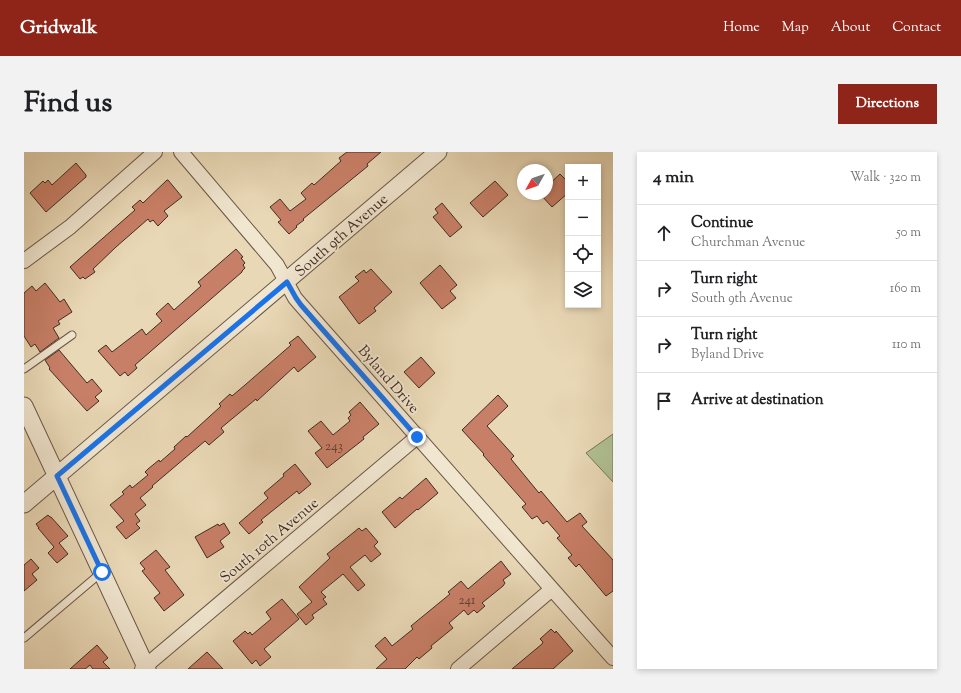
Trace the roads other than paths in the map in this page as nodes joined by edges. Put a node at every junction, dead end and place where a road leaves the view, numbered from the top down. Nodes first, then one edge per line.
1 (154, 152) edge
2 (181, 152) edge
3 (438, 152) edge
4 (24, 261) edge
5 (287, 282) junction
6 (72, 335) dead end
7 (24, 369) edge
8 (24, 406) edge
9 (417, 437) junction
10 (57, 476) junction
11 (24, 504) edge
12 (102, 572) junction
13 (552, 589) junction
14 (24, 638) edge
15 (613, 658) edge
16 (145, 668) edge
17 (458, 669) edge

1 - 4 street
2 - 5 street, Byland Drive
3 - 5 street, South 9th Avenue
5 - 9 street, Byland Drive
5 - 10 street, South 9th Avenue
6 - 7 lane
8 - 10 street
9 - 13 street, Byland Drive
9 - 16 street, South 10th Avenue
10 - 11 street, South 9th Avenue
10 - 12 street
12 - 14 lane
12 - 16 street
13 - 15 street, Byland Drive
13 - 17 street

